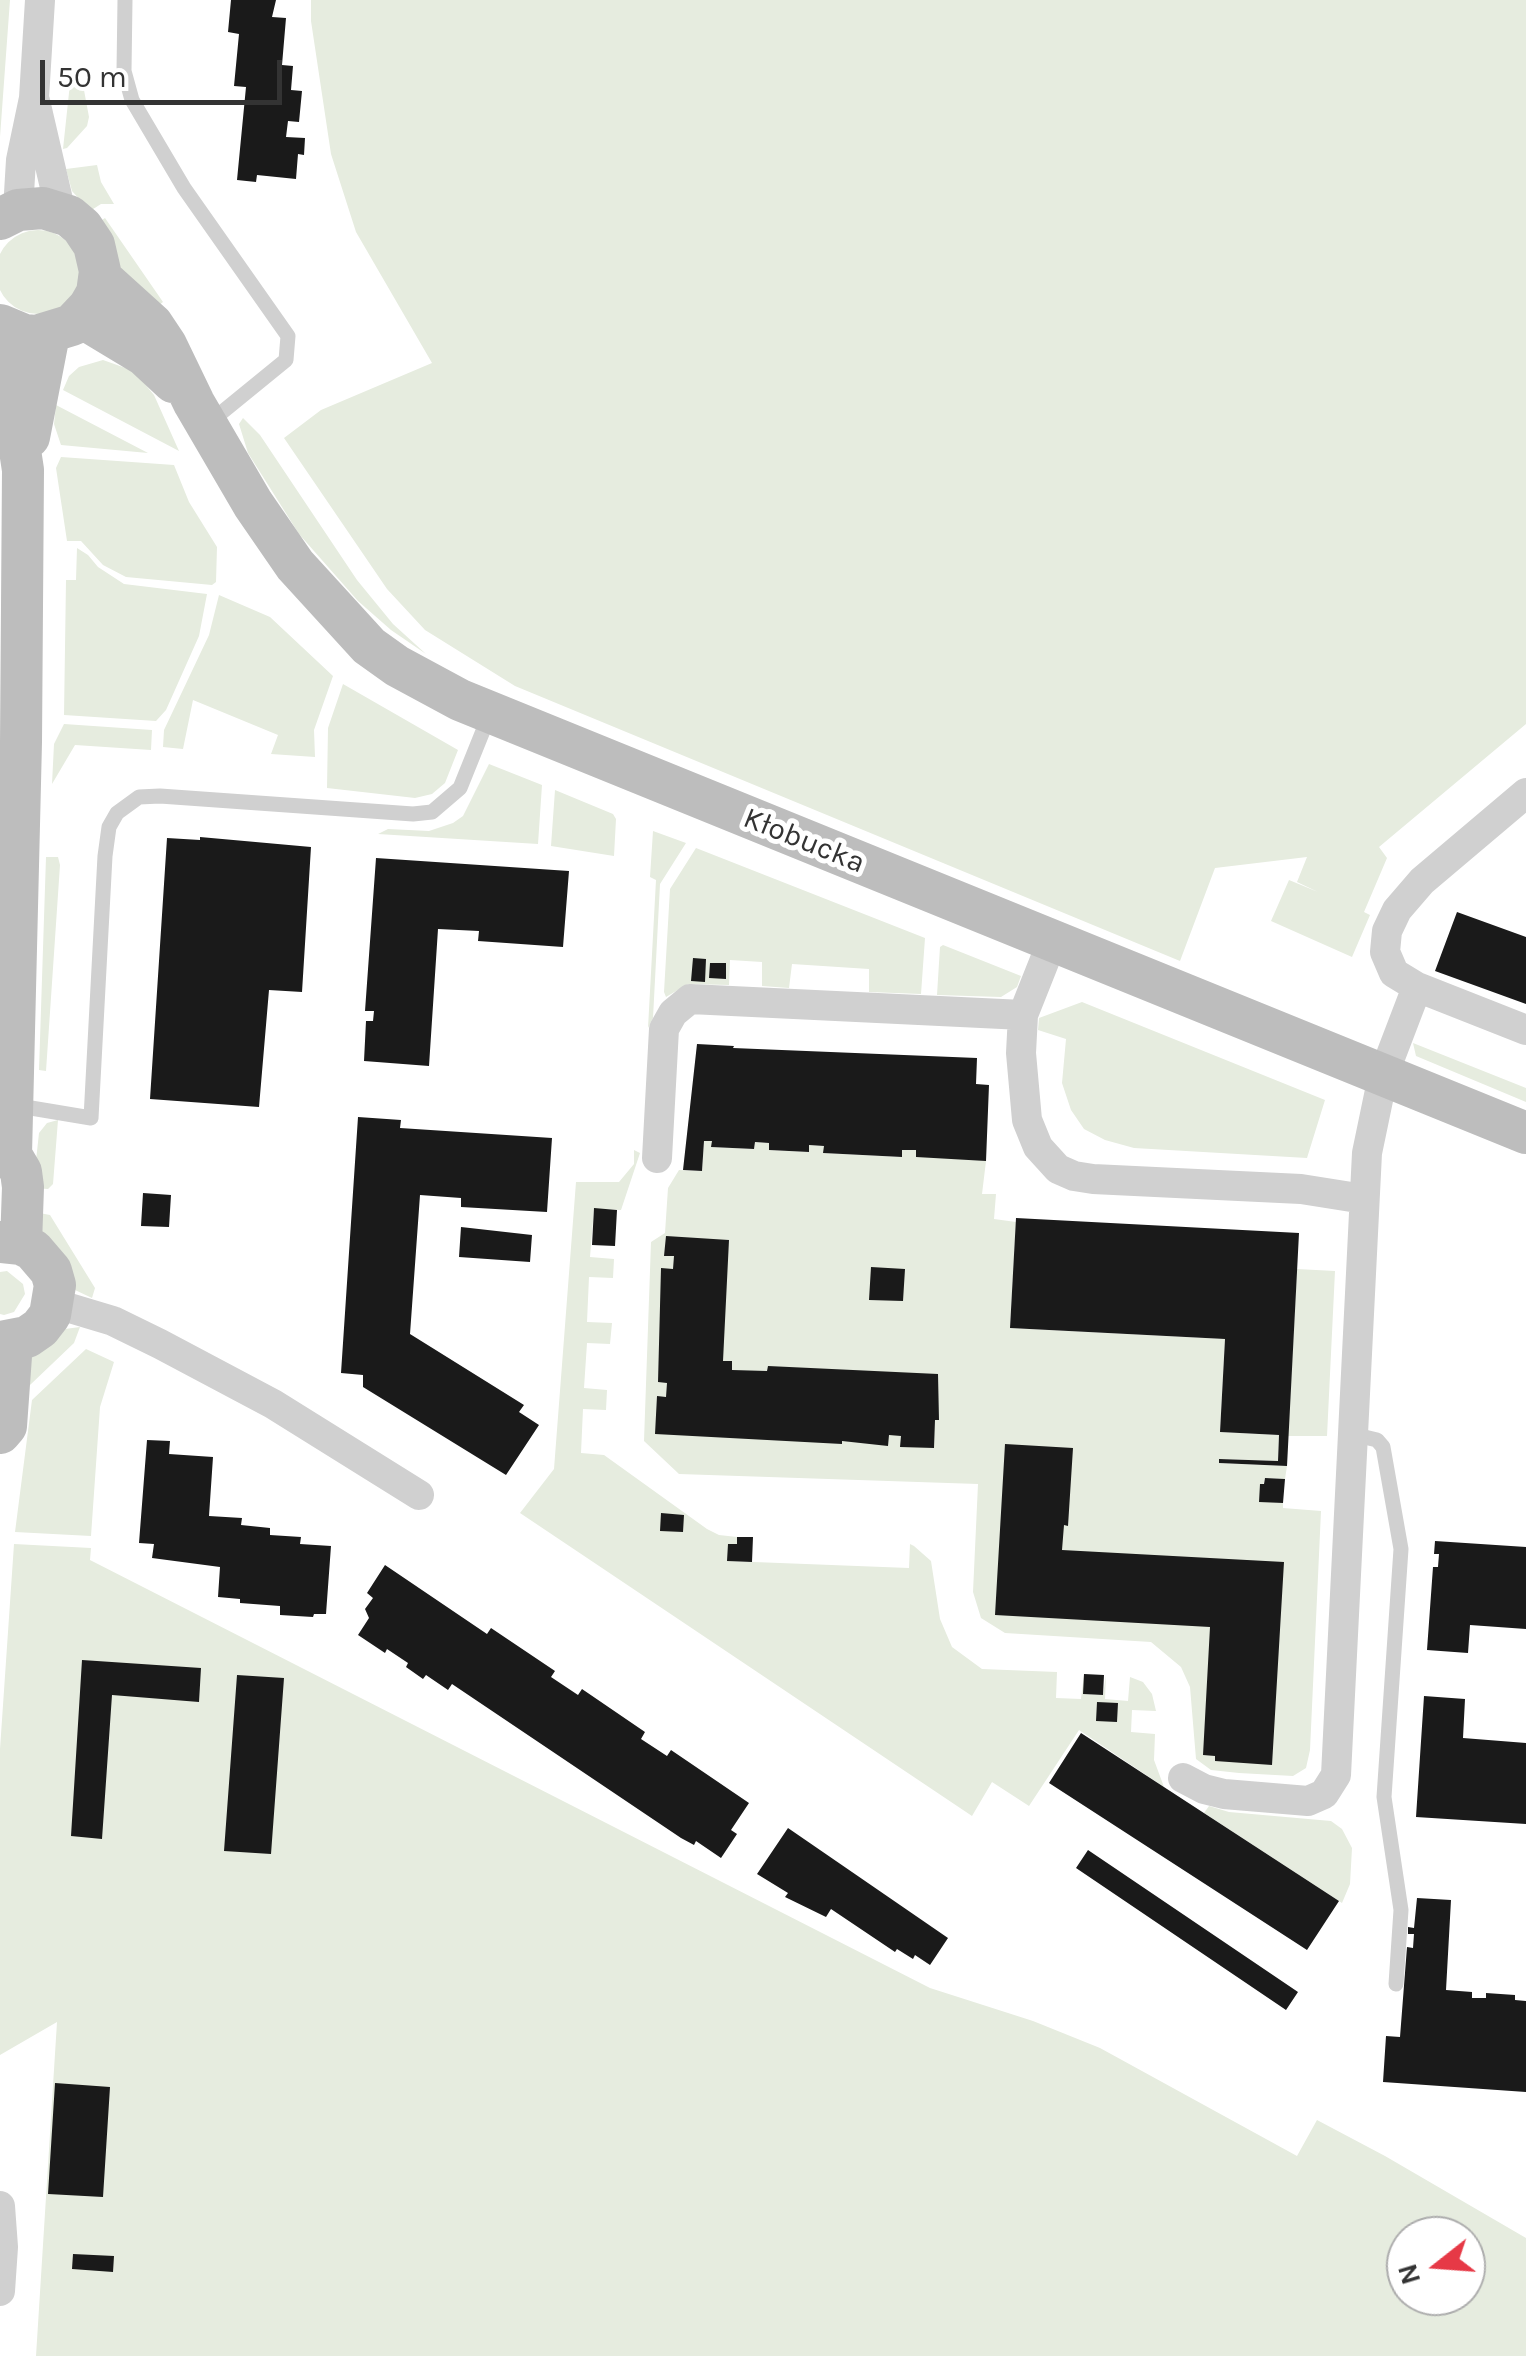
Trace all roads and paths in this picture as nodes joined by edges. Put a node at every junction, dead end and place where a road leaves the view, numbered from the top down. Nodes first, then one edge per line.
1 (40, 0) edge
2 (125, 0) edge
3 (34, 98) junction
4 (61, 213) junction
5 (9, 214) edge
6 (100, 277) junction
7 (65, 326) junction
8 (3, 327) edge
9 (201, 414) junction
10 (23, 470) junction
11 (490, 712) junction
12 (1526, 793) edge
13 (1052, 942) junction
14 (1417, 987) junction
15 (1023, 1015) junction
16 (1526, 1030) edge
17 (1383, 1076) junction
18 (12, 1105) junction
19 (1526, 1134) edge
20 (656, 1158) dead end
21 (6, 1162) edge
22 (1364, 1199) junction
23 (10, 1243) edge
24 (53, 1303) junction
25 (6, 1342) edge
26 (0, 1432) edge
27 (1352, 1434) junction
28 (420, 1495) dead end
29 (1183, 1778) dead end
30 (1396, 1984) dead end
31 (0, 2206) edge
32 (2, 2243) edge
33 (0, 2290) edge

1 - 3 street
2 - 9 lane
3 - 4 street
3 - 5 street
4 - 5 street
4 - 6 street
6 - 7 street
6 - 9 street, Kłobucka
7 - 8 street
7 - 9 street, Kłobucka
7 - 10 street
8 - 10 street
9 - 11 street, Kłobucka
10 - 18 street
11 - 13 street, Kłobucka
11 - 18 lane
12 - 14 street
13 - 15 street
13 - 17 street, Kłobucka
14 - 16 street
14 - 17 street
15 - 20 street
15 - 22 street
17 - 19 street, Kłobucka
17 - 22 street
18 - 21 street
21 - 23 street
22 - 27 street
23 - 24 street
24 - 25 street
24 - 28 street
25 - 26 street
27 - 29 street
27 - 30 lane
31 - 32 street
32 - 33 street

